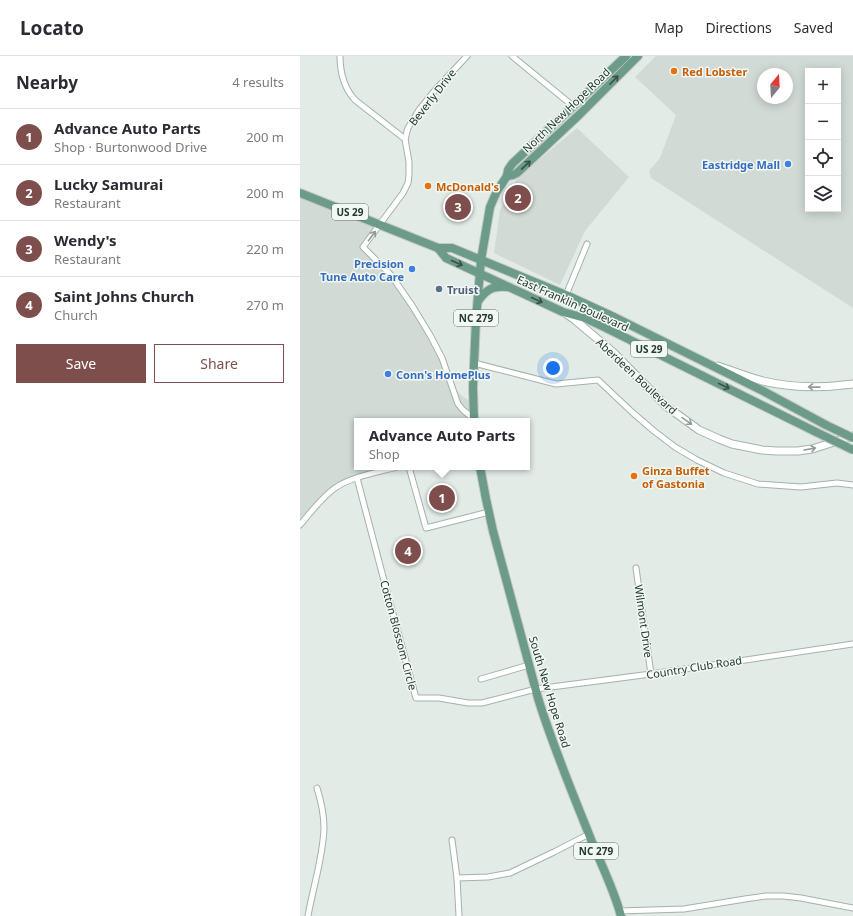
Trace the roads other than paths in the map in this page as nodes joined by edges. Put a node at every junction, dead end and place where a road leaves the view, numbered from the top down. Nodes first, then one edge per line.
1 (340, 56) edge
2 (467, 56) edge
3 (512, 56) edge
4 (626, 56) edge
5 (638, 56) edge
6 (586, 93) junction
7 (573, 106) junction
8 (580, 114) junction
9 (405, 139) junction
10 (507, 176) junction
11 (300, 192) edge
12 (380, 224) junction
13 (587, 244) dead end
14 (438, 248) junction
15 (481, 260) junction
16 (480, 273) junction
17 (510, 287) junction
18 (566, 295) junction
19 (477, 301) junction
20 (563, 312) junction
21 (695, 358) junction
22 (474, 362) junction
23 (853, 384) edge
24 (472, 418) edge
25 (474, 418) edge
26 (853, 437) edge
27 (853, 450) edge
28 (386, 470) edge
29 (409, 470) edge
30 (481, 470) edge
31 (357, 478) junction
32 (853, 485) edge
33 (489, 512) junction
34 (300, 525) edge
35 (636, 568) dead end
36 (853, 644) edge
37 (529, 666) junction
38 (652, 674) junction
39 (481, 679) dead end
40 (536, 689) junction
41 (317, 788) dead end
42 (589, 834) junction
43 (452, 840) dead end
44 (457, 878) junction
45 (853, 908) edge
46 (620, 913) edge
47 (308, 916) edge
48 (459, 916) edge

1 - 9 street
2 - 9 street, Beverly Drive
3 - 7 street
4 - 6 main road, North New Hope Road
8 -> 5 main road, North New Hope Road / NC 279
6 - 7 main road, North New Hope Road
6 - 8 main road
7 - 10 main road, North New Hope Road
10 -> 8 main road, North New Hope Road / NC 279
9 - 12 street, Beverly Drive
10 - 15 main road, North New Hope Road / NC 279
11 - 12 main road, East Franklin Boulevard / US 29
12 - 14 main road, East Franklin Boulevard / US 29
24 -> 12 street, Beverly Drive
13 - 18 street
14 - 15 main road, East Franklin Boulevard / US 29
14 -> 16 main road, East Franklin Boulevard / US 29
15 - 16 main road, NC 279
15 - 18 main road, East Franklin Boulevard / US 29
16 - 17 main road, East Franklin Boulevard / US 29
16 - 19 main road, NC 279
17 - 19 main road
17 -> 20 main road, East Franklin Boulevard / US 29
18 - 21 main road, East Franklin Boulevard / US 29
19 - 22 main road, NC 279
20 -> 26 main road, Aberdeen Boulevard
20 -> 27 main road, East Franklin Boulevard / US 29, bridge
23 -> 21 main road
21 - 26 main road, East Franklin Boulevard / US 29, bridge
22 - 25 main road, NC 279
22 - 32 street
28 - 31 street
29 - 33 street
30 - 33 main road, South New Hope Road / NC 279
31 - 34 street
31 - 40 street, Cotton Blossom Circle
33 - 37 main road, South New Hope Road / NC 279
35 - 38 street, Wilmont Drive
36 - 38 street, Country Club Road
37 - 39 street
37 - 40 main road, South New Hope Road / NC 279
38 - 40 street, Country Club Road
40 - 42 main road, South New Hope Road / NC 279
41 - 47 street
42 - 44 street
42 - 46 main road, South New Hope Road / NC 279
43 - 44 street
44 - 48 street
45 - 46 street

